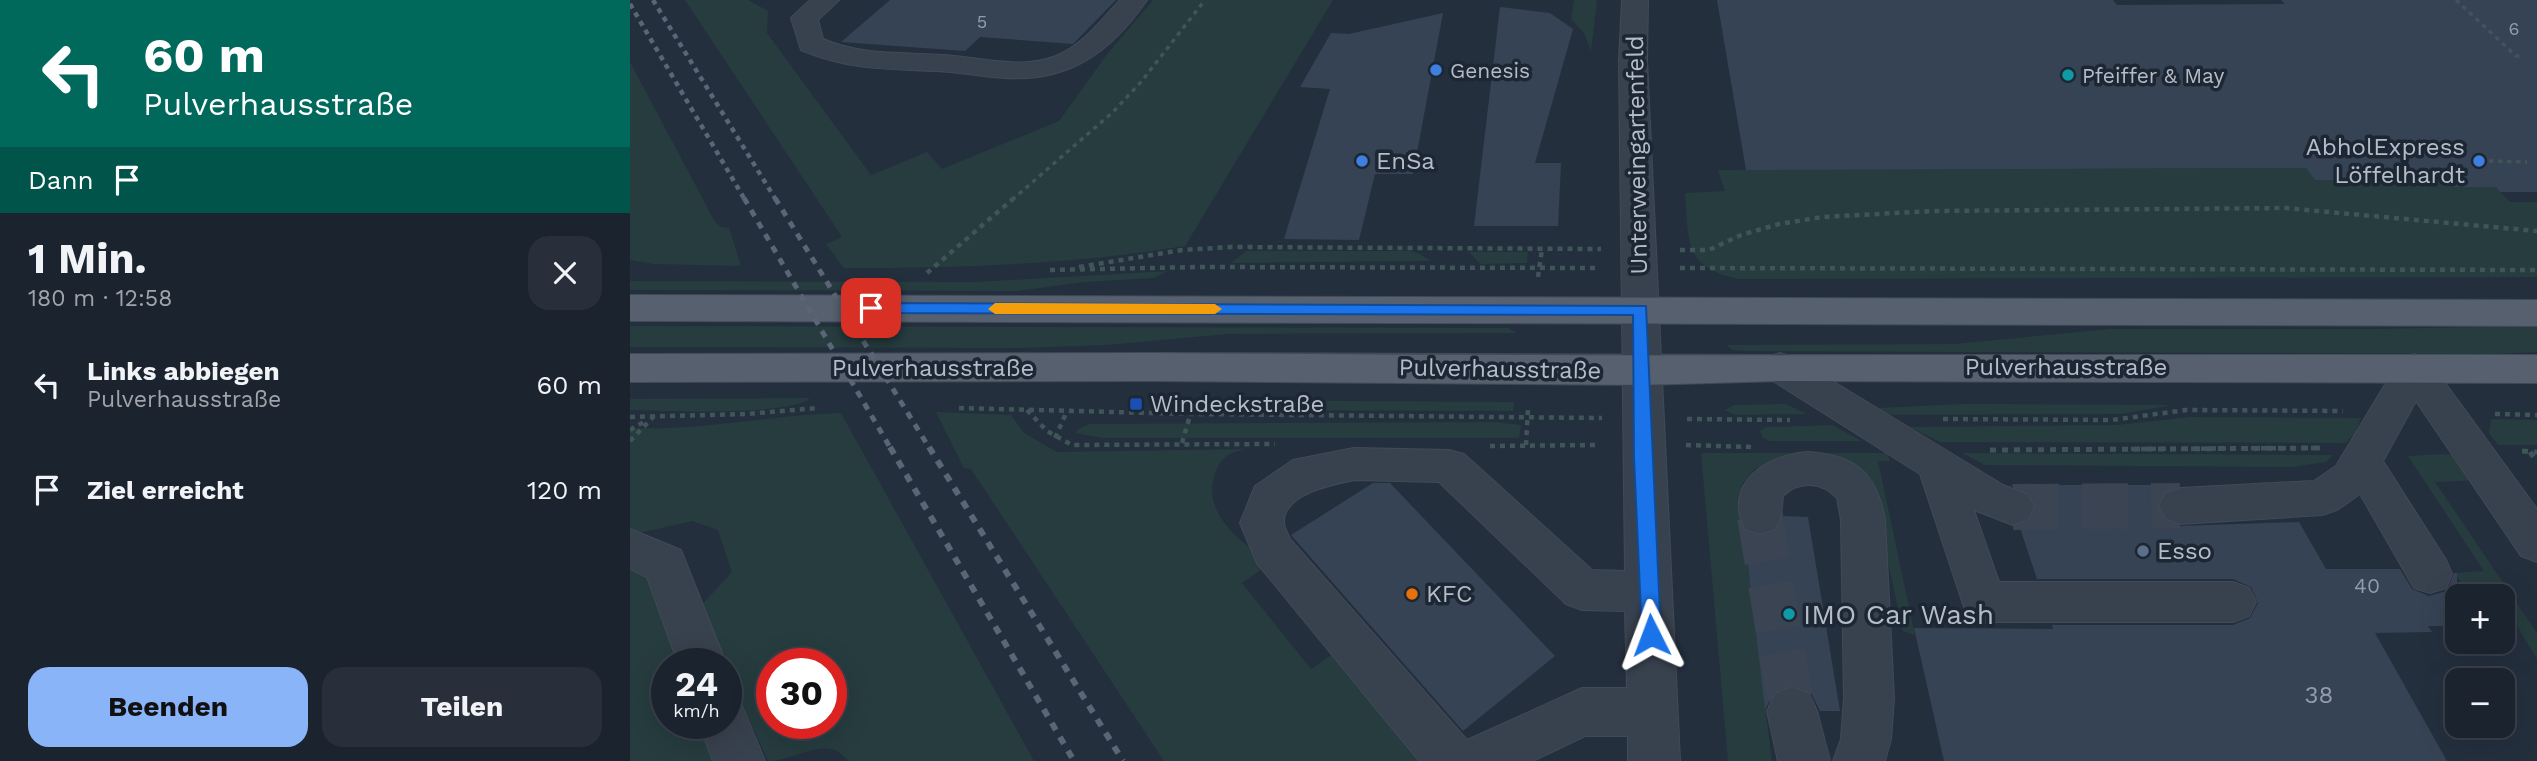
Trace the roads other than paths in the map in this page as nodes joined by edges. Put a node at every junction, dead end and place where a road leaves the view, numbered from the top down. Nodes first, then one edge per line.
1 (826, 0) edge
2 (1134, 0) edge
3 (1635, 0) edge
4 (630, 308) edge
5 (1640, 310) junction
6 (2537, 313) edge
7 (1780, 367) junction
8 (630, 368) edge
9 (2414, 368) junction
10 (2537, 369) edge
11 (1642, 371) junction
12 (2362, 462) junction
13 (1937, 464) junction
14 (2520, 495) edge
15 (2180, 506) tunnel mouth
16 (2013, 507) tunnel mouth
17 (1760, 516) tunnel mouth
18 (2537, 543) edge
19 (630, 548) edge
20 (2430, 574) dead end
21 (1649, 592) junction
22 (2233, 603) dead end
23 (696, 648) edge
24 (1792, 710) tunnel mouth
25 (1653, 712) junction
26 (730, 739) edge
27 (739, 761) edge
28 (1451, 761) edge
29 (1478, 761) edge
30 (1654, 761) edge
31 (1804, 761) edge
32 (1859, 761) edge

1 - 2 street
3 - 5 street, Unterweingartenfeld
4 - 5 main road
5 - 6 main road
5 - 11 street, Unterweingartenfeld
7 - 9 main road, Pulverhausstraße
7 - 11 main road, Pulverhausstraße
7 - 13 street
8 - 11 main road, Pulverhausstraße
9 - 10 main road, Pulverhausstraße
9 - 12 street
9 - 14 street
11 - 21 street, Unterweingartenfeld
12 - 15 street
12 - 20 street
13 - 16 street
13 - 22 street
14 - 18 street
17 - 32 street
19 - 23 street
21 - 25 street, Unterweingartenfeld
21 - 28 street
24 - 31 street
25 - 29 street
25 - 30 street, Unterweingartenfeld
26 - 27 street

